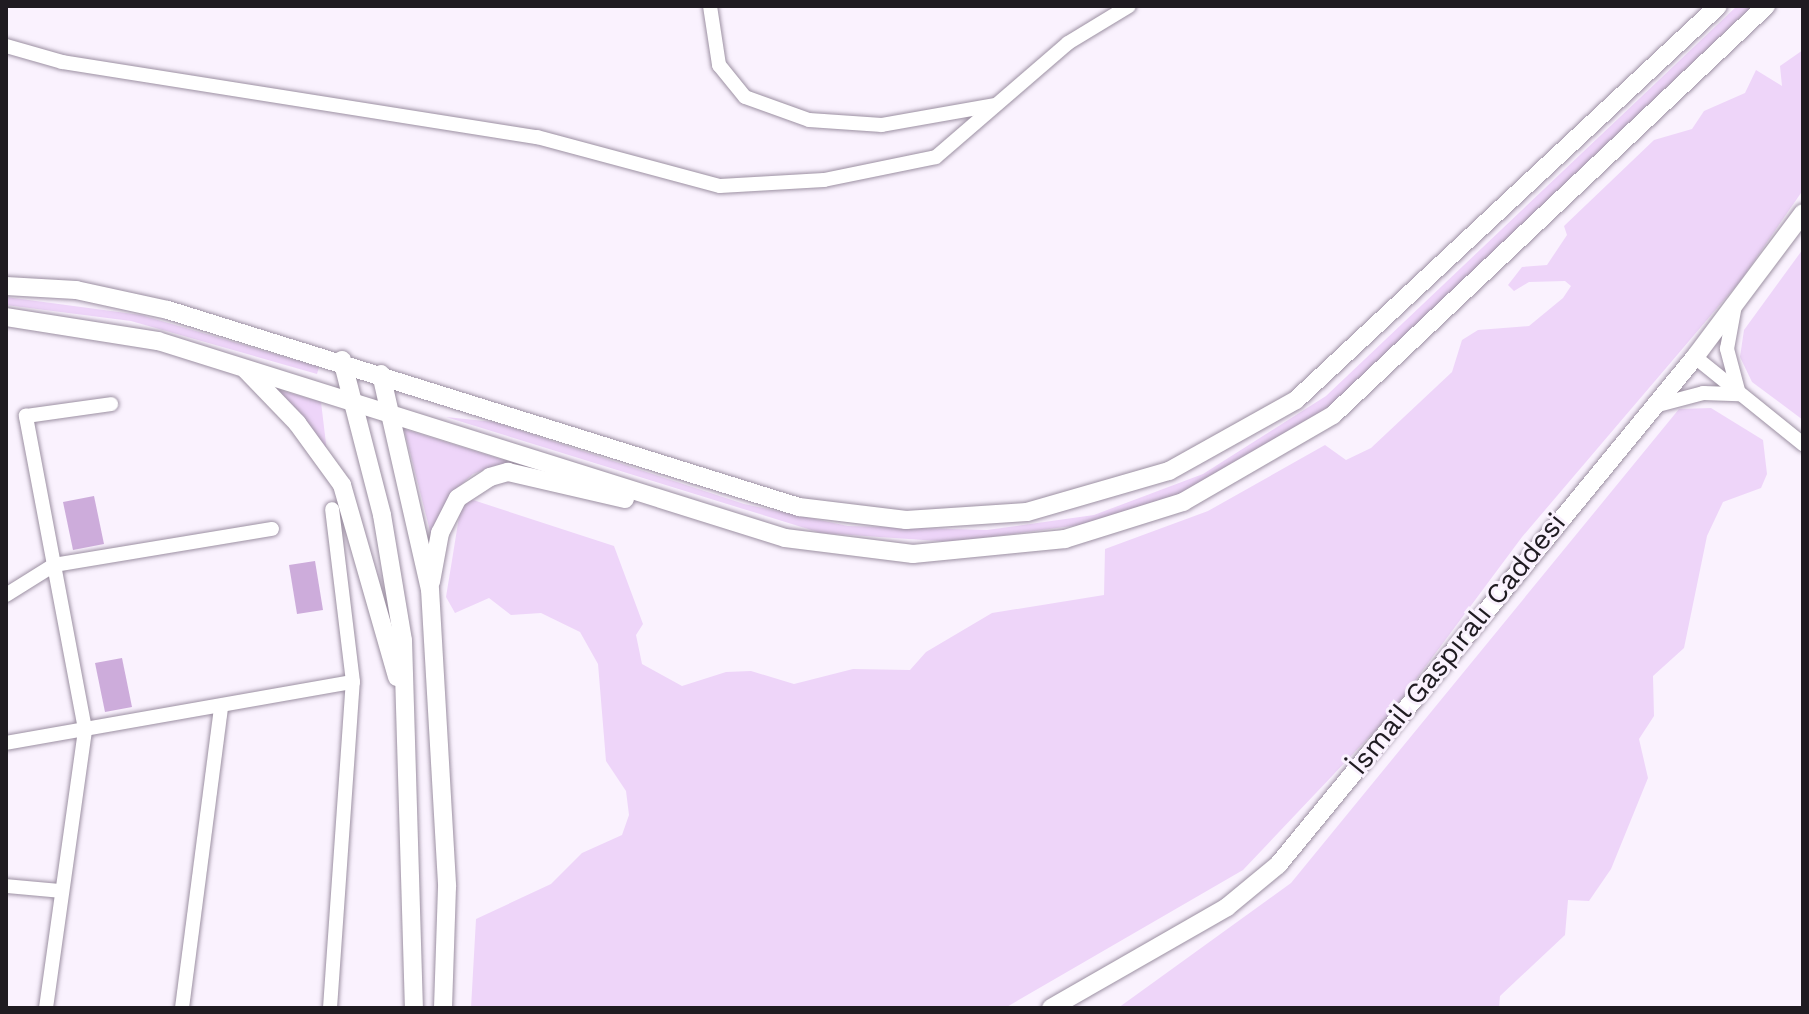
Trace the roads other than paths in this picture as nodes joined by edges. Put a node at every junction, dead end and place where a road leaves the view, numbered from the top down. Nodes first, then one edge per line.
1 (710, 6) edge
2 (1129, 6) edge
3 (1718, 6) edge
4 (1766, 6) edge
5 (6, 46) edge
6 (997, 104) junction
7 (1803, 213) edge
8 (6, 286) edge
9 (1735, 304) junction
10 (6, 317) edge
11 (1695, 357) junction
12 (342, 360) junction
13 (240, 366) junction
14 (381, 374) junction
15 (1739, 394) junction
16 (353, 398) junction
17 (111, 404) dead end
18 (386, 410) junction
19 (1647, 410) junction
20 (1803, 444) edge
21 (332, 509) dead end
22 (749, 528) junction
23 (272, 529) dead end
24 (54, 565) junction
25 (430, 589) junction
26 (6, 595) edge
27 (353, 682) junction
28 (221, 708) junction
29 (408, 720) junction
30 (85, 729) junction
31 (6, 743) edge
32 (6, 886) edge
33 (61, 891) junction
34 (46, 1008) edge
35 (182, 1008) edge
36 (330, 1008) edge
37 (414, 1008) edge
38 (443, 1008) edge
39 (1051, 1008) edge

1 - 6 street
2 - 6 street
3 - 14 main road
4 - 22 main road
5 - 6 street
7 - 9 main road, İsmail Gaspıralı Caddesi
8 - 12 main road
9 - 11 main road, İsmail Gaspıralı Caddesi
9 - 15 street
10 - 13 main road
11 - 15 street
11 - 19 main road, İsmail Gaspıralı Caddesi
12 - 14 main road
12 - 16 main road
13 - 16 main road
13 - 29 main road
14 - 18 main road
15 - 19 street
15 - 20 street
16 - 18 main road
16 - 29 main road
17 - 24 street
18 - 22 main road
18 - 25 main road
19 - 39 main road, İsmail Gaspıralı Caddesi
21 - 27 street
22 - 25 main road
23 - 24 street
24 - 26 street
24 - 30 street
25 - 38 main road
27 - 28 street
27 - 36 street
28 - 30 street
28 - 35 street
29 - 37 main road
30 - 31 street
30 - 33 street
32 - 33 street
33 - 34 street

